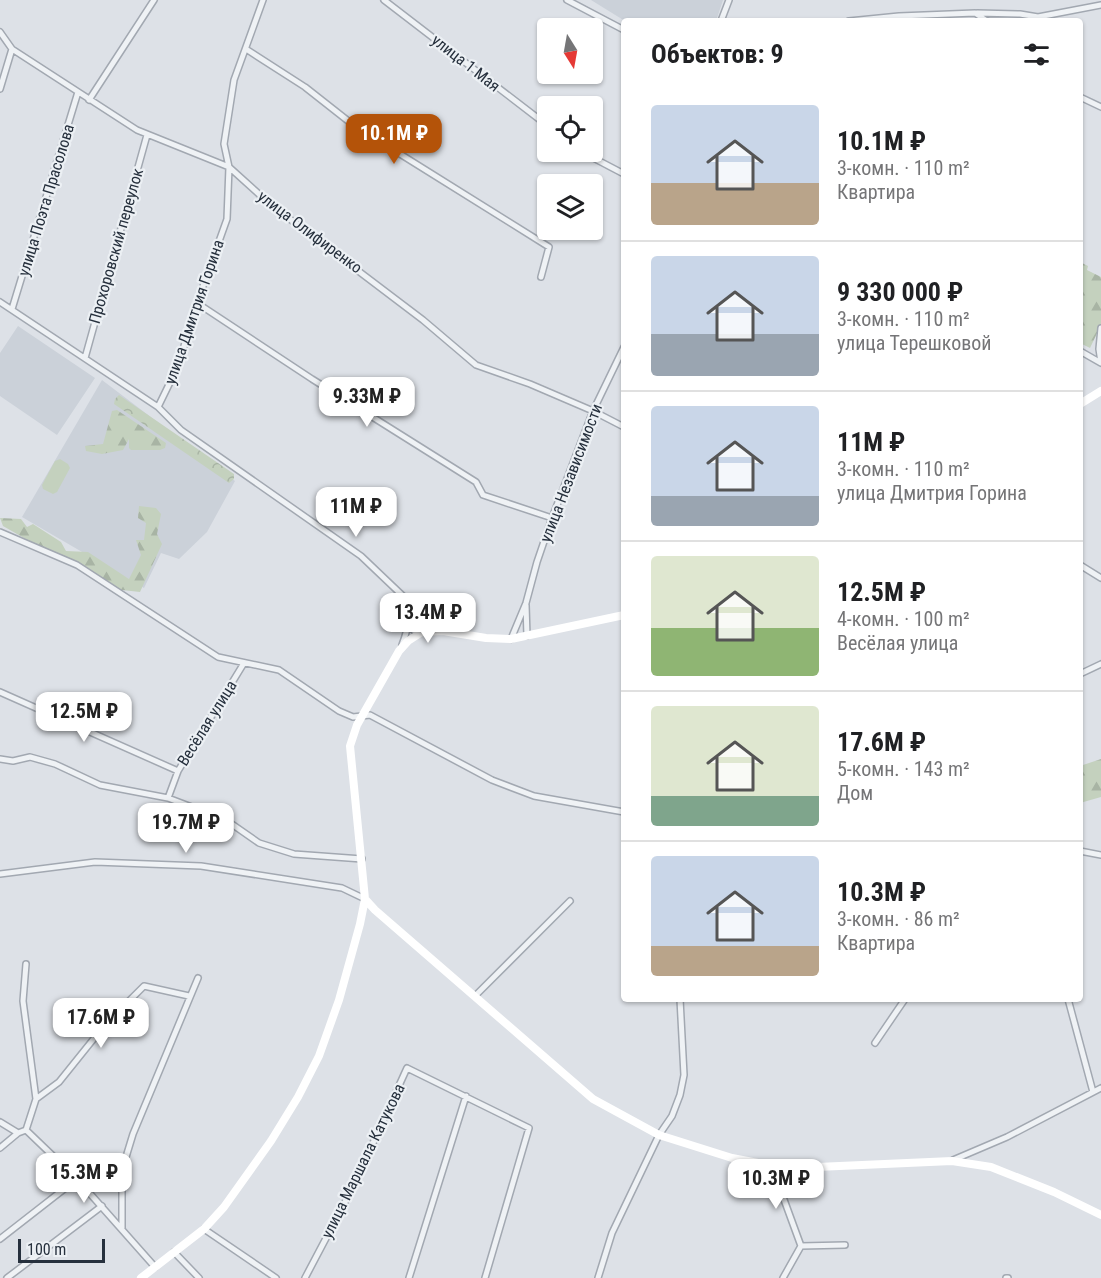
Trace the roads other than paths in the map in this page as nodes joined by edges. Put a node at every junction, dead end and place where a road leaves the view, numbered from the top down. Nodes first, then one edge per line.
1 (154, 0) edge
2 (263, 0) edge
3 (384, 0) edge
4 (567, 0) edge
5 (729, 0) edge
6 (1101, 5) edge
7 (975, 13) junction
8 (722, 18) edge
9 (879, 18) edge
10 (982, 18) edge
11 (621, 28) edge
12 (0, 32) edge
13 (246, 48) junction
14 (12, 49) junction
15 (0, 89) edge
16 (78, 92) junction
17 (1083, 98) edge
18 (90, 100) junction
19 (1101, 107) edge
20 (537, 118) edge
21 (147, 135) junction
22 (601, 162) edge
23 (229, 166) junction
24 (621, 172) edge
25 (541, 277) dead end
26 (0, 302) edge
27 (197, 303) junction
28 (12, 309) junction
29 (1101, 328) edge
30 (621, 353) edge
31 (1083, 353) edge
32 (85, 358) junction
33 (1101, 362) edge
34 (1101, 391) edge
35 (1083, 402) edge
36 (158, 407) junction
37 (593, 411) junction
38 (621, 426) edge
39 (552, 518) junction
40 (0, 532) edge
41 (1083, 567) edge
42 (1101, 578) edge
43 (399, 592) junction
44 (526, 603) junction
45 (621, 616) edge
46 (425, 617) junction
47 (409, 623) junction
48 (422, 632) junction
49 (453, 632) junction
50 (527, 636) junction
51 (511, 639) junction
52 (399, 651) junction
53 (244, 663) junction
54 (1101, 664) edge
55 (1083, 673) edge
56 (0, 692) edge
57 (363, 717) junction
58 (0, 759) edge
59 (178, 771) junction
60 (168, 798) junction
61 (621, 811) edge
62 (1083, 852) edge
63 (1101, 855) edge
64 (363, 859) junction
65 (0, 874) edge
66 (365, 898) junction
67 (570, 901) dead end
68 (26, 964) dead end
69 (198, 978) dead end
70 (189, 996) junction
71 (475, 996) junction
72 (680, 1002) edge
73 (903, 1002) edge
74 (1069, 1002) edge
75 (876, 1043) dead end
76 (1101, 1088) edge
77 (1093, 1092) junction
78 (466, 1096) junction
79 (36, 1099) junction
80 (0, 1122) edge
81 (26, 1130) junction
82 (18, 1133) junction
83 (659, 1136) junction
84 (0, 1148) edge
85 (952, 1161) junction
86 (769, 1165) junction
87 (77, 1179) junction
88 (102, 1206) junction
89 (1101, 1215) edge
90 (122, 1228) junction
91 (204, 1229) junction
92 (0, 1239) edge
93 (845, 1245) dead end
94 (801, 1246) junction
95 (174, 1252) junction
96 (155, 1267) junction
97 (7, 1278) edge
98 (141, 1278) edge
99 (200, 1278) edge
100 (276, 1278) edge
101 (305, 1278) edge
102 (409, 1278) edge
103 (485, 1278) edge
104 (598, 1278) edge
105 (783, 1278) edge

1 - 18 street
2 - 13 street, улица Дмитрия Горина
3 - 20 street, улица 1 Мая
4 - 11 street
5 - 8 street
6 - 7 street
7 - 9 street
7 - 10 street
12 - 14 street, улица Олифиренко
13 - 23 street, улица Дмитрия Горина
13 - 25 street
14 - 15 street
14 - 16 street, улица Олифиренко
16 - 18 street, улица Олифиренко
16 - 28 street, улица Поэта Прасолова
17 - 19 street
18 - 21 street, улица Олифиренко
21 - 23 street, улица Олифиренко
21 - 32 street, Прохоровский переулок
22 - 24 street
23 - 27 street, улица Дмитрия Горина
23 - 37 street, улица Олифиренко
26 - 28 street
27 - 36 street, улица Дмитрия Горина
27 - 39 street
28 - 32 street
29 - 33 street
30 - 37 street, улица Независимости
31 - 33 street
32 - 36 street
34 - 35 street
36 - 43 street
37 - 38 street, улица Олифиренко
37 - 39 street, улица Независимости
39 - 44 street, улица Независимости
40 - 53 street
41 - 42 street
43 - 46 street
43 - 47 street
44 - 50 street
44 - 51 street
45 - 50 street
46 - 47 street
46 - 48 street
46 - 49 street
47 - 48 street
47 - 52 street
48 - 49 street
48 - 52 street
49 - 51 street
50 - 51 street
52 - 57 street
53 - 57 street
53 - 59 street, Весёлая улица
54 - 55 street
56 - 59 street, Весёлая улица
57 - 61 street
57 - 64 street
58 - 60 street
59 - 60 street
60 - 64 street
62 - 63 street
64 - 66 street
65 - 66 street
66 - 71 street
66 - 91 street
67 - 71 street
68 - 79 street
69 - 70 street
70 - 79 street
70 - 90 street
71 - 83 street
72 - 83 street
73 - 75 street
74 - 77 street
76 - 77 street
77 - 85 street
78 - 101 street, улица Маршала Катукова
78 - 102 street
78 - 103 street, улица Маршала Катукова
79 - 81 street
80 - 82 street
81 - 82 street
81 - 87 street
82 - 84 street
83 - 86 street
83 - 104 street
85 - 86 street
85 - 89 street
86 - 94 street
87 - 88 street
87 - 92 street
88 - 90 street
88 - 97 street
90 - 96 street
91 - 95 street
91 - 100 street
93 - 94 street
94 - 105 street
95 - 96 street
95 - 99 street
96 - 98 street

